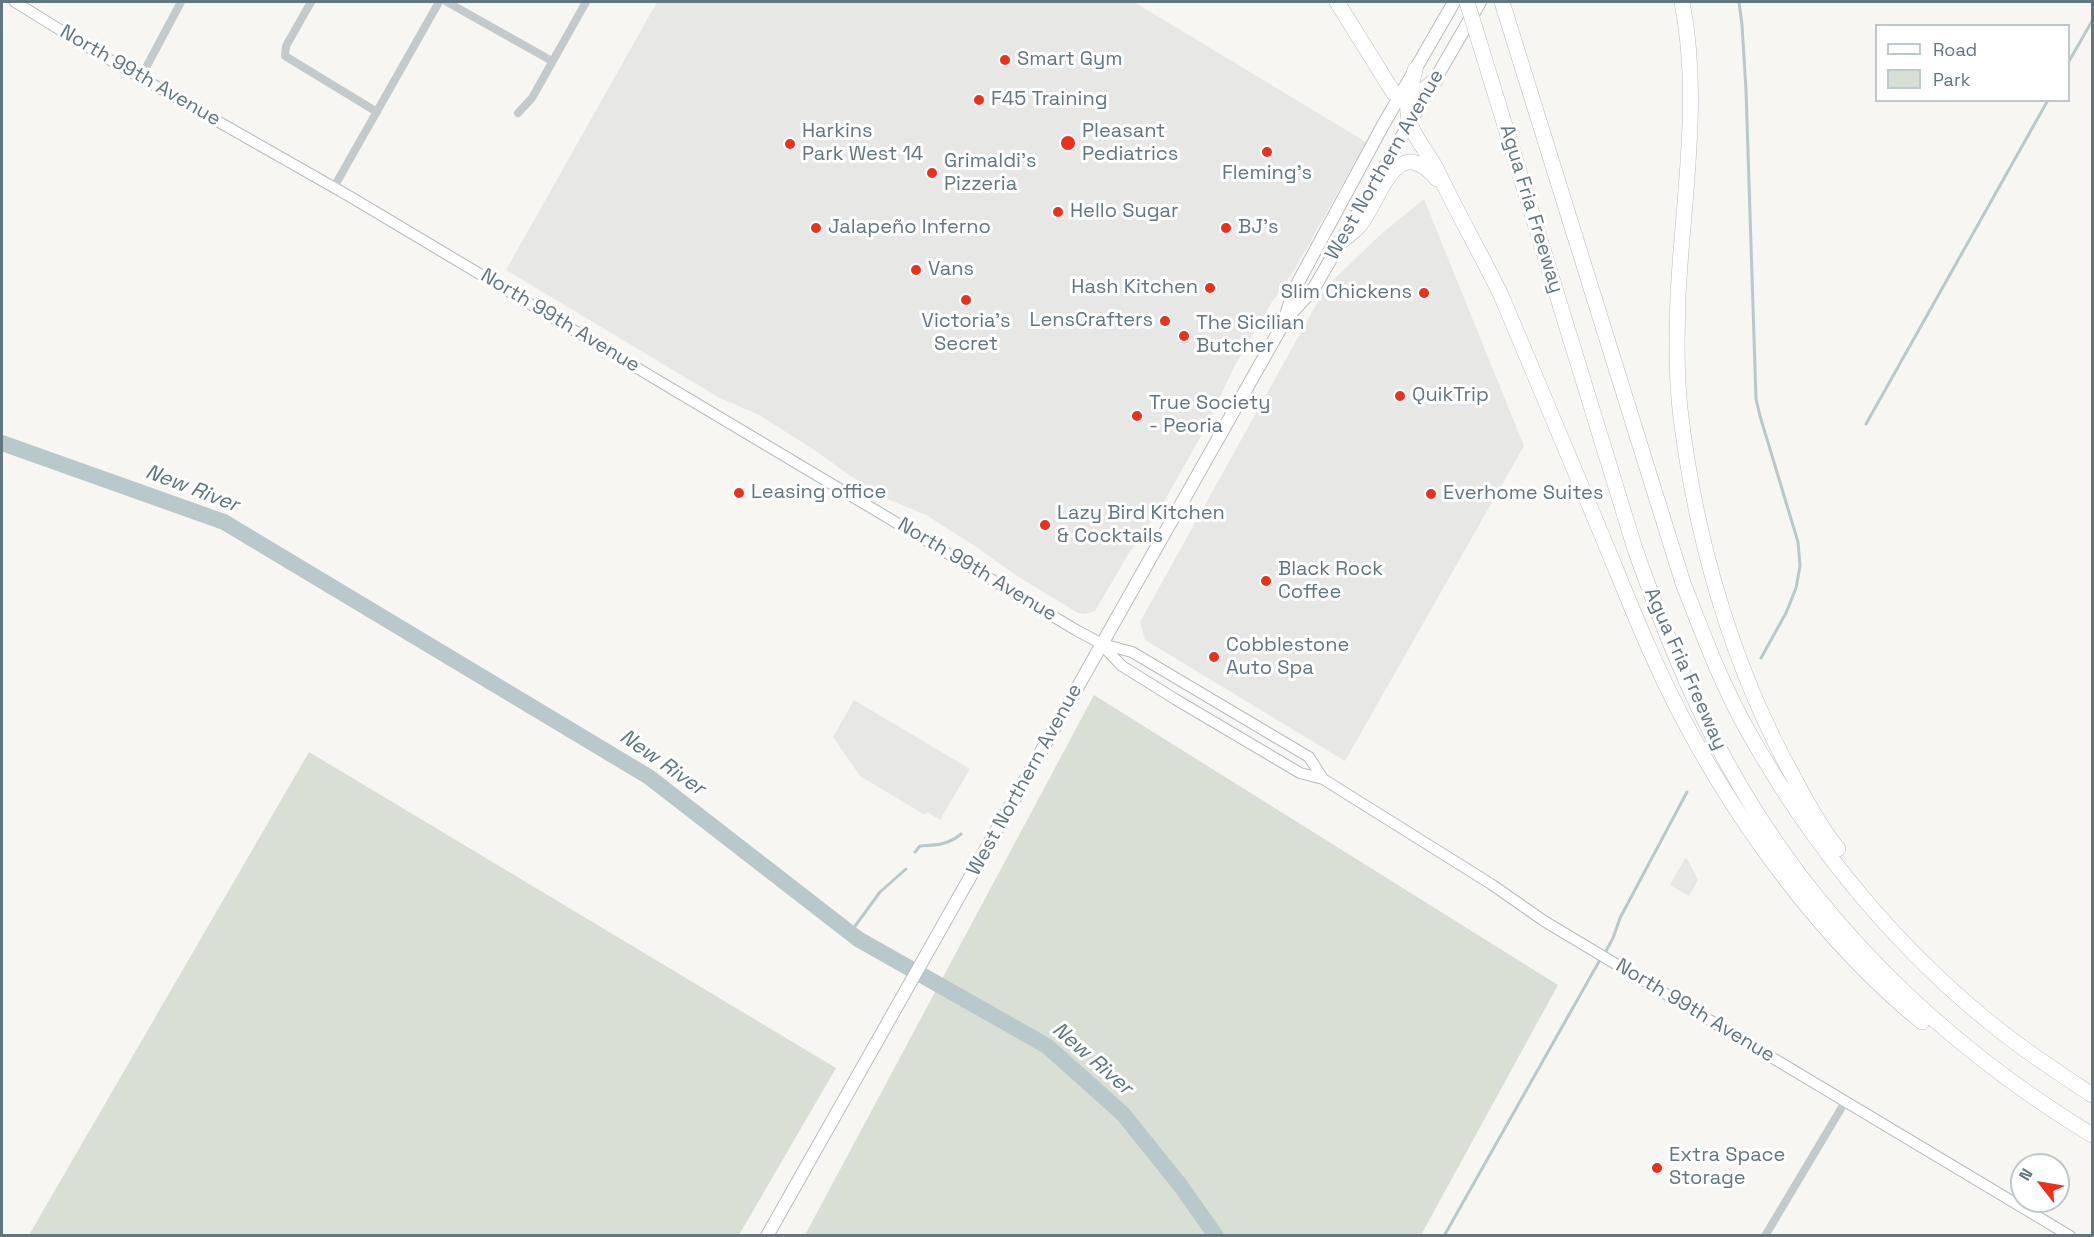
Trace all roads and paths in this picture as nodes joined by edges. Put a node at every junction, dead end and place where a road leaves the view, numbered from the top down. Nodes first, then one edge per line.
1 (15, 2) edge
2 (182, 2) edge
3 (311, 2) edge
4 (439, 2) edge
5 (447, 2) edge
6 (586, 2) edge
7 (1337, 2) edge
8 (1454, 2) edge
9 (1467, 2) edge
10 (1480, 2) edge
11 (1682, 2) edge
12 (1504, 8) edge
13 (552, 61) junction
14 (1415, 70) joint
15 (141, 76) junction
16 (1436, 79) junction
17 (1404, 96) junction
18 (377, 112) junction
19 (518, 113) dead end
20 (1410, 125) junction
21 (1442, 184) junction
22 (334, 187) junction
23 (1339, 243) junction
24 (1283, 324) junction
25 (1102, 644) junction
26 (1323, 779) junction
27 (1870, 906) junction
28 (1992, 1068) junction
29 (2092, 1095) edge
30 (1845, 1101) junction
31 (2092, 1135) edge
32 (766, 1236) edge
33 (1765, 1236) edge
34 (2070, 1236) edge

1 - 15 main road, North 99th Avenue
2 - 15 street
3 - 18 street
4 - 18 street
5 - 13 street
6 - 13 street
7 - 17 highway
8 - 14 main road, West Northern Avenue
9 - 28 highway, Agua Fria Freeway, bridge
10 - 16 main road, West Northern Avenue
11 - 27 highway
12 - 27 highway, Agua Fria Freeway
13 - 19 street
14 - 17 highway
15 - 22 main road, North 99th Avenue
16 - 17 highway
16 - 20 main road, West Northern Avenue
17 - 20 highway
17 - 24 main road, West Northern Avenue
18 - 22 street
20 - 21 highway
20 - 23 main road, West Northern Avenue
21 - 23 highway
21 - 28 highway
22 - 25 main road, North 99th Avenue
23 - 24 main road, West Northern Avenue
24 - 25 main road, West Northern Avenue
25 - 26 main road, North 99th Avenue
25 - 26 main road, North 99th Avenue
25 - 32 main road, West Northern Avenue
26 - 30 main road, North 99th Avenue
27 - 29 highway, Agua Fria Freeway
28 - 31 highway, Agua Fria Freeway
30 - 33 street
30 - 34 main road, North 99th Avenue

